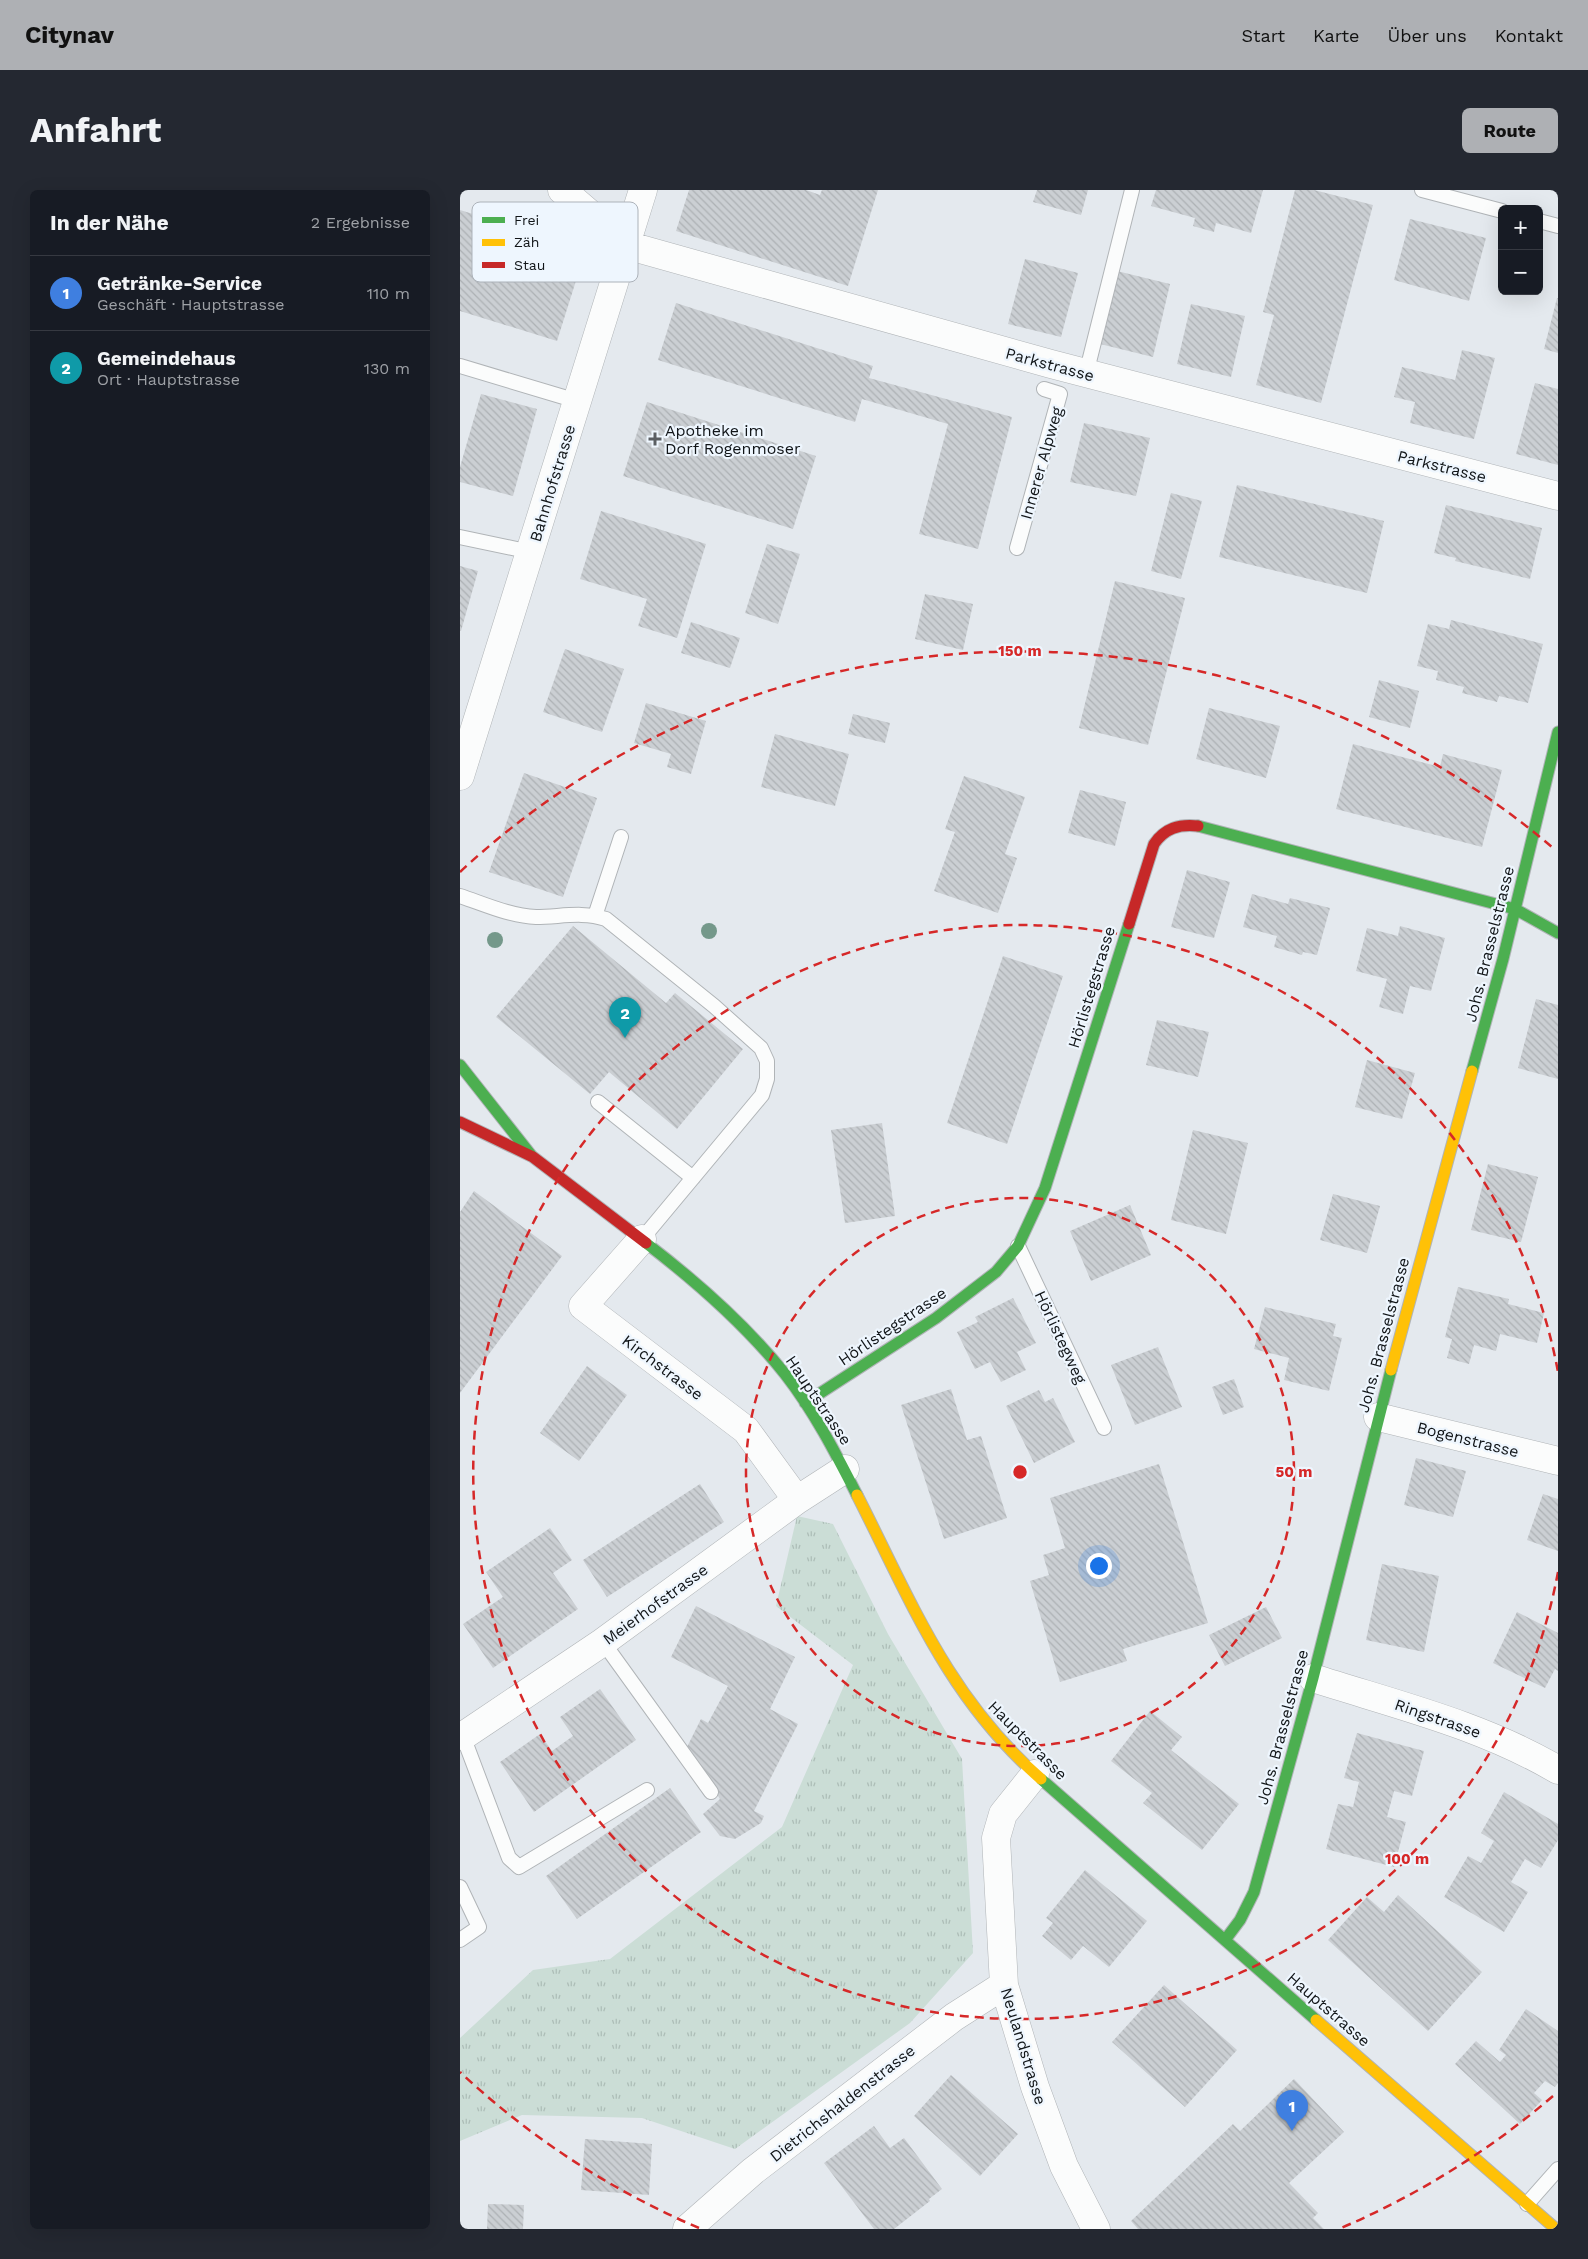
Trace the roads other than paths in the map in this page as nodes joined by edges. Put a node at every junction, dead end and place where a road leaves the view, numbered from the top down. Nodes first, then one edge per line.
1 (562, 190) edge
2 (643, 190) edge
3 (1132, 190) edge
4 (1422, 190) edge
5 (576, 202) edge
6 (638, 206) edge
7 (1498, 210) edge
8 (1543, 223) edge
9 (1558, 226) edge
10 (638, 248) edge
11 (614, 282) edge
12 (460, 366) edge
13 (1086, 374) junction
14 (1044, 389) dead end
15 (577, 401) junction
16 (1558, 496) edge
17 (460, 537) edge
18 (1017, 548) dead end
19 (531, 552) junction
20 (1558, 732) edge
21 (460, 776) edge
22 (621, 837) dead end
23 (460, 896) edge
24 (1515, 909) junction
25 (594, 916) junction
26 (1558, 933) edge
27 (460, 1065) edge
28 (598, 1102) dead end
29 (460, 1122) edge
30 (531, 1156) junction
31 (693, 1178) junction
32 (642, 1239) junction
33 (1018, 1246) junction
34 (805, 1403) junction
35 (1378, 1417) junction
36 (1104, 1428) dead end
37 (1558, 1461) edge
38 (845, 1469) junction
39 (797, 1500) junction
40 (603, 1642) junction
41 (1313, 1678) junction
42 (463, 1736) joint
43 (1558, 1770) edge
44 (1035, 1774) junction
45 (647, 1790) dead end
46 (710, 1792) dead end
47 (460, 1887) edge
48 (460, 1940) edge
49 (1225, 1940) junction
50 (1004, 1984) junction
51 (1558, 2169) edge
52 (1527, 2204) junction
53 (687, 2229) edge
54 (1096, 2229) edge
55 (1556, 2229) edge

1 - 5 street, Parkstrasse
2 - 6 street, Bahnhofstrasse
3 - 13 lane
4 - 7 lane
8 - 9 lane
10 - 13 street, Parkstrasse
11 - 15 street, Bahnhofstrasse
12 - 15 lane
13 - 16 street, Parkstrasse
14 - 18 lane, Innerer Alpweg
15 - 19 street, Bahnhofstrasse
17 - 19 lane
19 - 21 street, Bahnhofstrasse
20 - 24 street, Johs. Brasselstrasse
22 - 25 lane
23 - 25 lane
24 - 26 street, Hörlistegstrasse
24 - 33 street, Hörlistegstrasse
24 - 35 street, Johs. Brasselstrasse
25 - 31 lane
27 - 30 street, Hauptstrasse
28 - 31 lane
29 - 30 street, Hauptstrasse
30 - 32 street, Hauptstrasse
31 - 32 lane
32 - 34 street, Hauptstrasse
32 - 39 street, Kirchstrasse
33 - 34 street, Hörlistegstrasse
33 - 36 lane, Hörlistegweg
34 - 38 street, Hauptstrasse
35 - 37 street, Bogenstrasse
35 - 41 street, Johs. Brasselstrasse
38 - 39 street, Meierhofstrasse
38 - 44 street, Hauptstrasse
39 - 40 street, Meierhofstrasse
40 - 42 street, Meierhofstrasse
40 - 46 lane
41 - 43 street, Ringstrasse
41 - 49 street, Johs. Brasselstrasse
42 - 45 lane
44 - 49 street, Hauptstrasse
44 - 50 street, Neulandstrasse
47 - 48 lane
49 - 52 street, Hauptstrasse
50 - 53 street, Dietrichshaldenstrasse
50 - 54 street, Neulandstrasse
51 - 52 lane
52 - 55 street, Hauptstrasse

